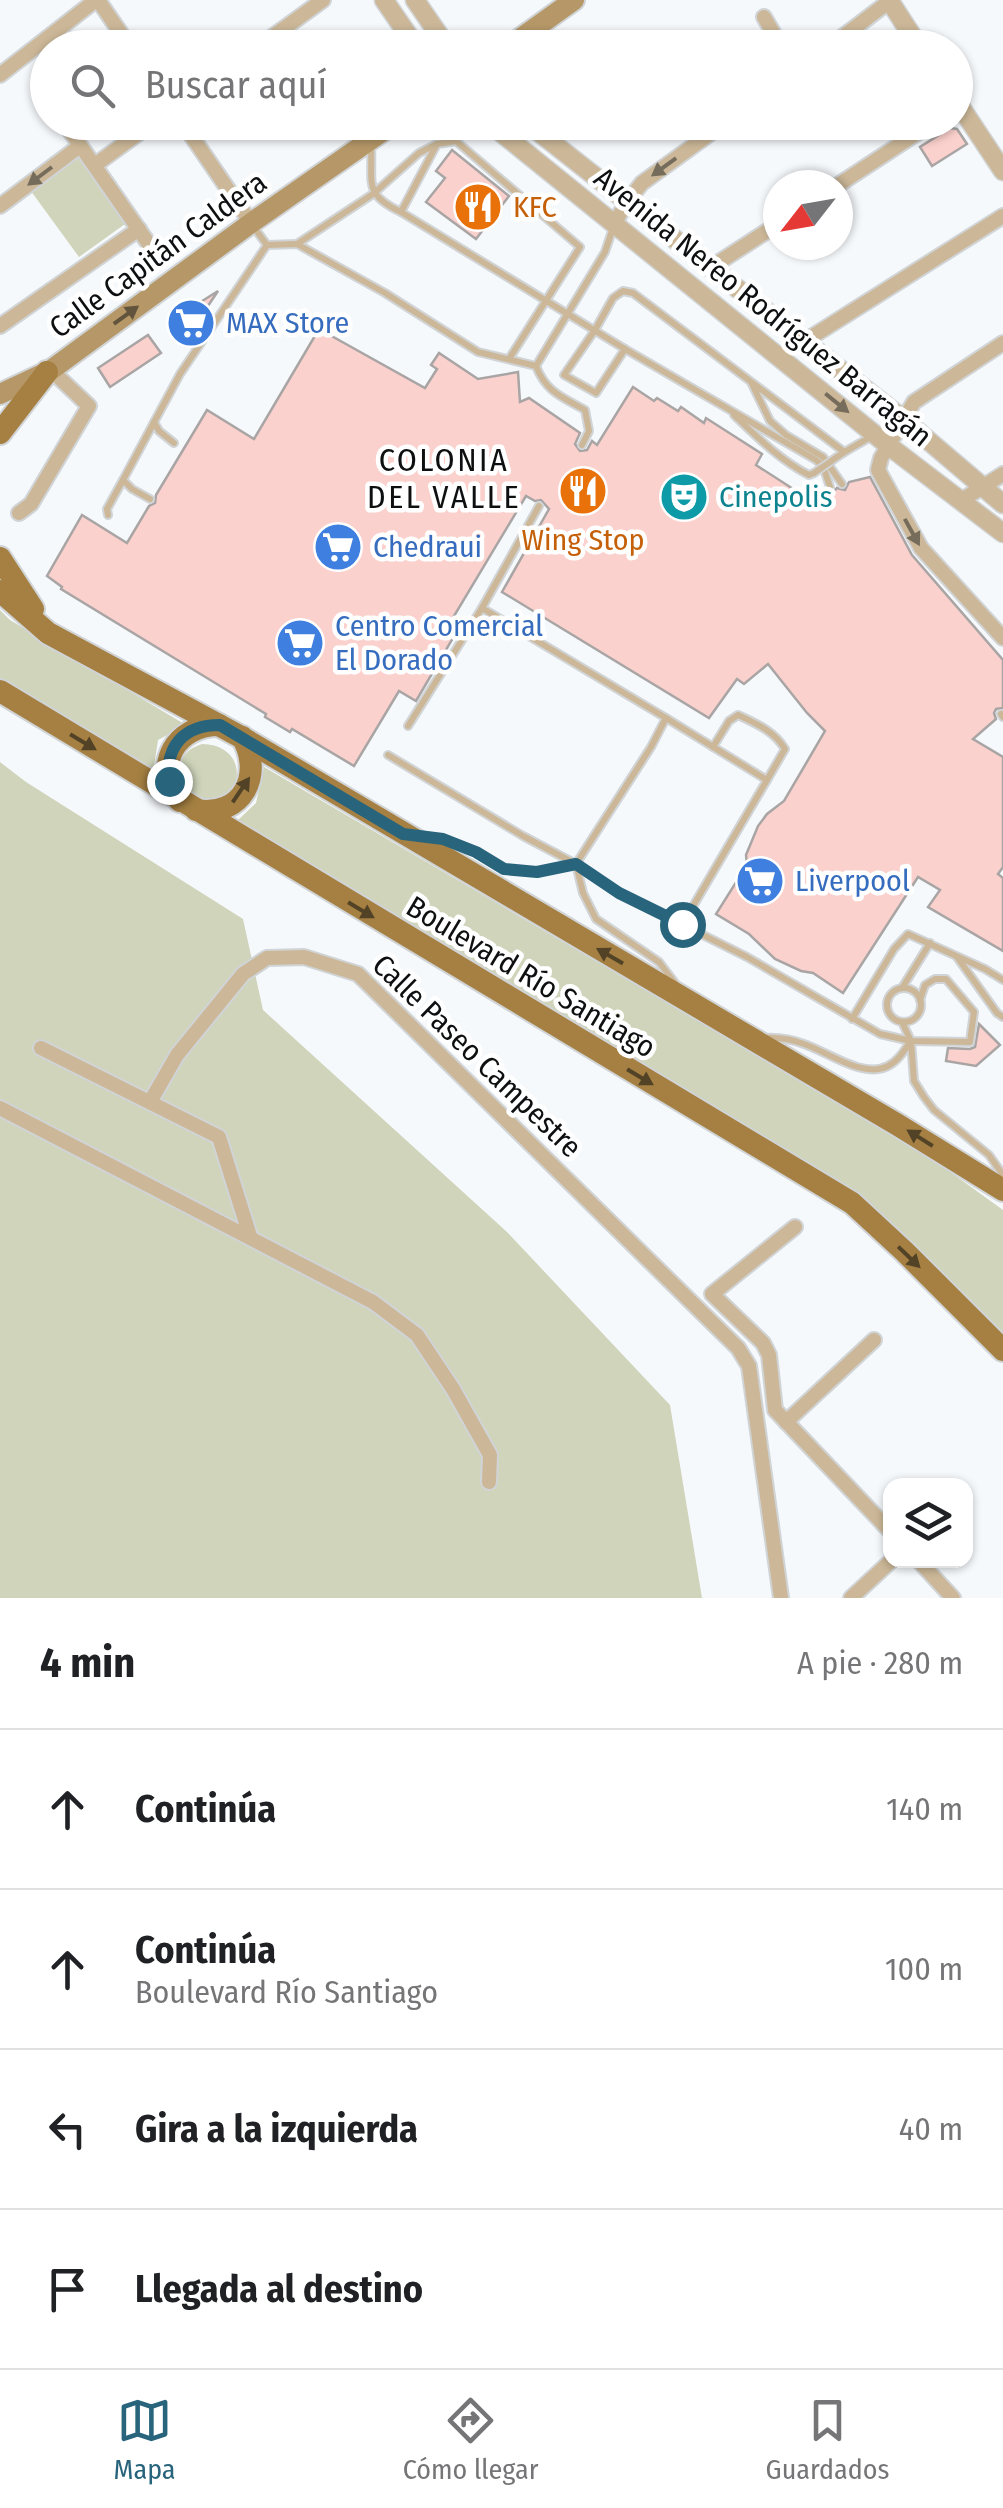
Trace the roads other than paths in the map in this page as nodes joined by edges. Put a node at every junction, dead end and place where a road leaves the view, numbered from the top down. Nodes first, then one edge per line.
1 (97, 0) edge
2 (323, 0) edge
3 (384, 0) edge
4 (414, 0) edge
5 (574, 0) edge
6 (890, 0) edge
7 (764, 18) dead end
8 (58, 30) edge
9 (118, 30) edge
10 (282, 30) edge
11 (405, 30) edge
12 (435, 30) edge
13 (532, 30) edge
14 (771, 30) edge
15 (851, 30) edge
16 (909, 30) edge
17 (30, 51) edge
18 (0, 74) edge
19 (973, 125) edge
20 (76, 140) edge
21 (129, 140) edge
22 (194, 140) edge
23 (371, 140) joint
24 (511, 140) edge
25 (548, 140) edge
26 (701, 140) edge
27 (907, 140) edge
28 (437, 144) junction
29 (80, 146) junction
30 (1000, 160) edge
31 (95, 165) junction
32 (853, 175) edge
33 (373, 194) junction
34 (626, 203) junction
35 (0, 206) edge
36 (401, 212) junction
37 (1003, 216) edge
38 (251, 223) junction
39 (615, 223) junction
40 (138, 229) junction
41 (763, 234) edge
42 (297, 244) junction
43 (267, 245) junction
44 (153, 250) dead end
45 (710, 268) junction
46 (547, 300) junction
47 (568, 313) junction
48 (0, 326) edge
49 (596, 330) junction
50 (805, 341) junction
51 (1003, 343) edge
52 (626, 349) junction
53 (510, 359) junction
54 (536, 366) junction
55 (49, 371) junction
56 (750, 380) junction
57 (0, 394) edge
58 (726, 407) junction
59 (903, 419) junction
60 (154, 422) junction
61 (0, 433) edge
62 (882, 440) junction
63 (174, 443) dead end
64 (582, 445) dead end
65 (843, 452) junction
66 (1003, 474) edge
67 (122, 480) junction
68 (842, 484) dead end
69 (830, 487) dead end
70 (984, 488) junction
71 (150, 499) dead end
72 (962, 500) junction
73 (1003, 504) edge
74 (539, 506) dead end
75 (19, 513) dead end
76 (108, 515) dead end
77 (1003, 533) edge
78 (0, 558) edge
79 (0, 591) edge
80 (482, 608) junction
81 (48, 633) junction
82 (1003, 638) edge
83 (0, 691) edge
84 (666, 718) junction
85 (220, 725) junction
86 (408, 726) dead end
87 (242, 737) junction
88 (713, 747) junction
89 (388, 755) dead end
90 (767, 780) junction
91 (187, 806) junction
92 (403, 834) junction
93 (576, 864) junction
94 (682, 924) junction
95 (930, 943) junction
96 (957, 956) junction
97 (1003, 980) edge
98 (902, 988) junction
99 (920, 1000) junction
100 (692, 1004) junction
101 (1003, 1017) edge
102 (852, 1019) junction
103 (902, 1022) junction
104 (753, 1039) junction
105 (911, 1041) junction
106 (41, 1048) dead end
107 (150, 1102) junction
108 (0, 1108) edge
109 (1003, 1175) edge
110 (1003, 1190) edge
111 (795, 1227) dead end
112 (250, 1236) junction
113 (874, 1340) dead end
114 (1003, 1350) edge
115 (786, 1422) junction
116 (489, 1482) dead end
117 (883, 1525) edge
118 (883, 1568) edge
119 (925, 1568) edge
120 (781, 1598) edge
121 (851, 1598) edge
122 (953, 1598) edge

1 - 8 street
1 - 9 street
2 - 10 street
3 - 11 street
4 - 12 street
5 - 13 main road
6 - 15 street
6 - 16 street
7 - 14 street
17 - 18 street
19 - 30 street
20 - 29 street
21 - 31 street
22 - 38 street
23 - 33 lane
23 - 38 main road, Calle Capitán Caldera
24 - 39 street, Avenida Nereo Rodríguez Barragán
25 - 34 street, Avenida Nereo Rodríguez Barragán
26 -> 34 street
27 - 32 street
28 - 33 lane
28 - 36 lane
28 - 46 lane
29 - 31 street
29 -> 35 street
31 - 40 street
33 - 36 lane
33 - 42 lane
34 - 39 street
34 - 45 street, Avenida Nereo Rodríguez Barragán
36 - 46 lane
37 - 50 street
38 - 43 lane
55 -> 38 main road, Calle Capitán Caldera
39 - 47 lane
39 -> 62 street, Avenida Nereo Rodríguez Barragán
40 - 44 street
40 - 48 street
41 - 45 street
42 - 43 lane
42 - 53 lane
43 - 60 lane
45 - 50 street, Avenida Nereo Rodríguez Barragán
46 - 47 lane
46 - 53 lane
47 - 49 lane
47 - 54 lane
49 - 52 lane
49 - 52 lane
49 - 56 lane
50 - 59 street, Avenida Nereo Rodríguez Barragán
51 - 59 street
52 - 58 lane
53 - 54 lane
54 - 64 lane
55 - 57 main road, Calle Capitán Caldera
55 - 61 main road
55 - 75 street
56 - 65 lane
56 - 68 lane
58 - 65 lane, bridge
58 - 69 lane
59 - 62 street
59 - 70 street, Avenida Nereo Rodríguez Barragán
60 - 63 lane
60 - 67 lane
62 - 65 lane
62 - 72 street, Avenida Nereo Rodríguez Barragán
62 -> 82 street
66 - 70 street
67 - 71 lane
67 - 76 lane
70 - 72 street
70 - 73 street, Avenida Nereo Rodríguez Barragán
72 - 77 street, Avenida Nereo Rodríguez Barragán
74 - 80 lane
78 - 81 main road
79 - 81 main road, Boulevard Río Santiago
80 - 84 lane
80 - 86 lane
81 - 85 main road, Boulevard Río Santiago
83 -> 91 main road, Boulevard Río Santiago
84 - 88 lane
84 - 93 lane
85 - 87 main road, Boulevard Río Santiago
85 - 91 main road
91 -> 87 main road
87 - 92 main road, Boulevard Río Santiago
88 - 90 lane
88 - 90 lane
89 - 93 lane
90 - 94 lane
91 -> 114 main road, Boulevard Río Santiago
92 - 93 lane
100 -> 92 main road, Boulevard Río Santiago
93 - 94 lane
93 - 100 lane
94 - 102 lane
95 - 96 lane
95 - 98 lane
95 - 102 lane
96 - 97 lane
96 - 101 lane
98 - 99 lane
98 - 103 lane
99 - 103 lane
99 - 105 lane
100 - 104 main road, Boulevard Río Santiago
102 - 105 lane
103 - 105 lane
104 - 105 lane
110 -> 104 main road, Boulevard Río Santiago
105 - 109 lane
106 - 107 street
107 - 112 street
107 - 120 street, Calle Paseo Campestre
108 - 112 street
111 - 115 street
112 - 116 street
113 - 115 street
115 - 117 street
118 - 121 street
119 - 122 street

